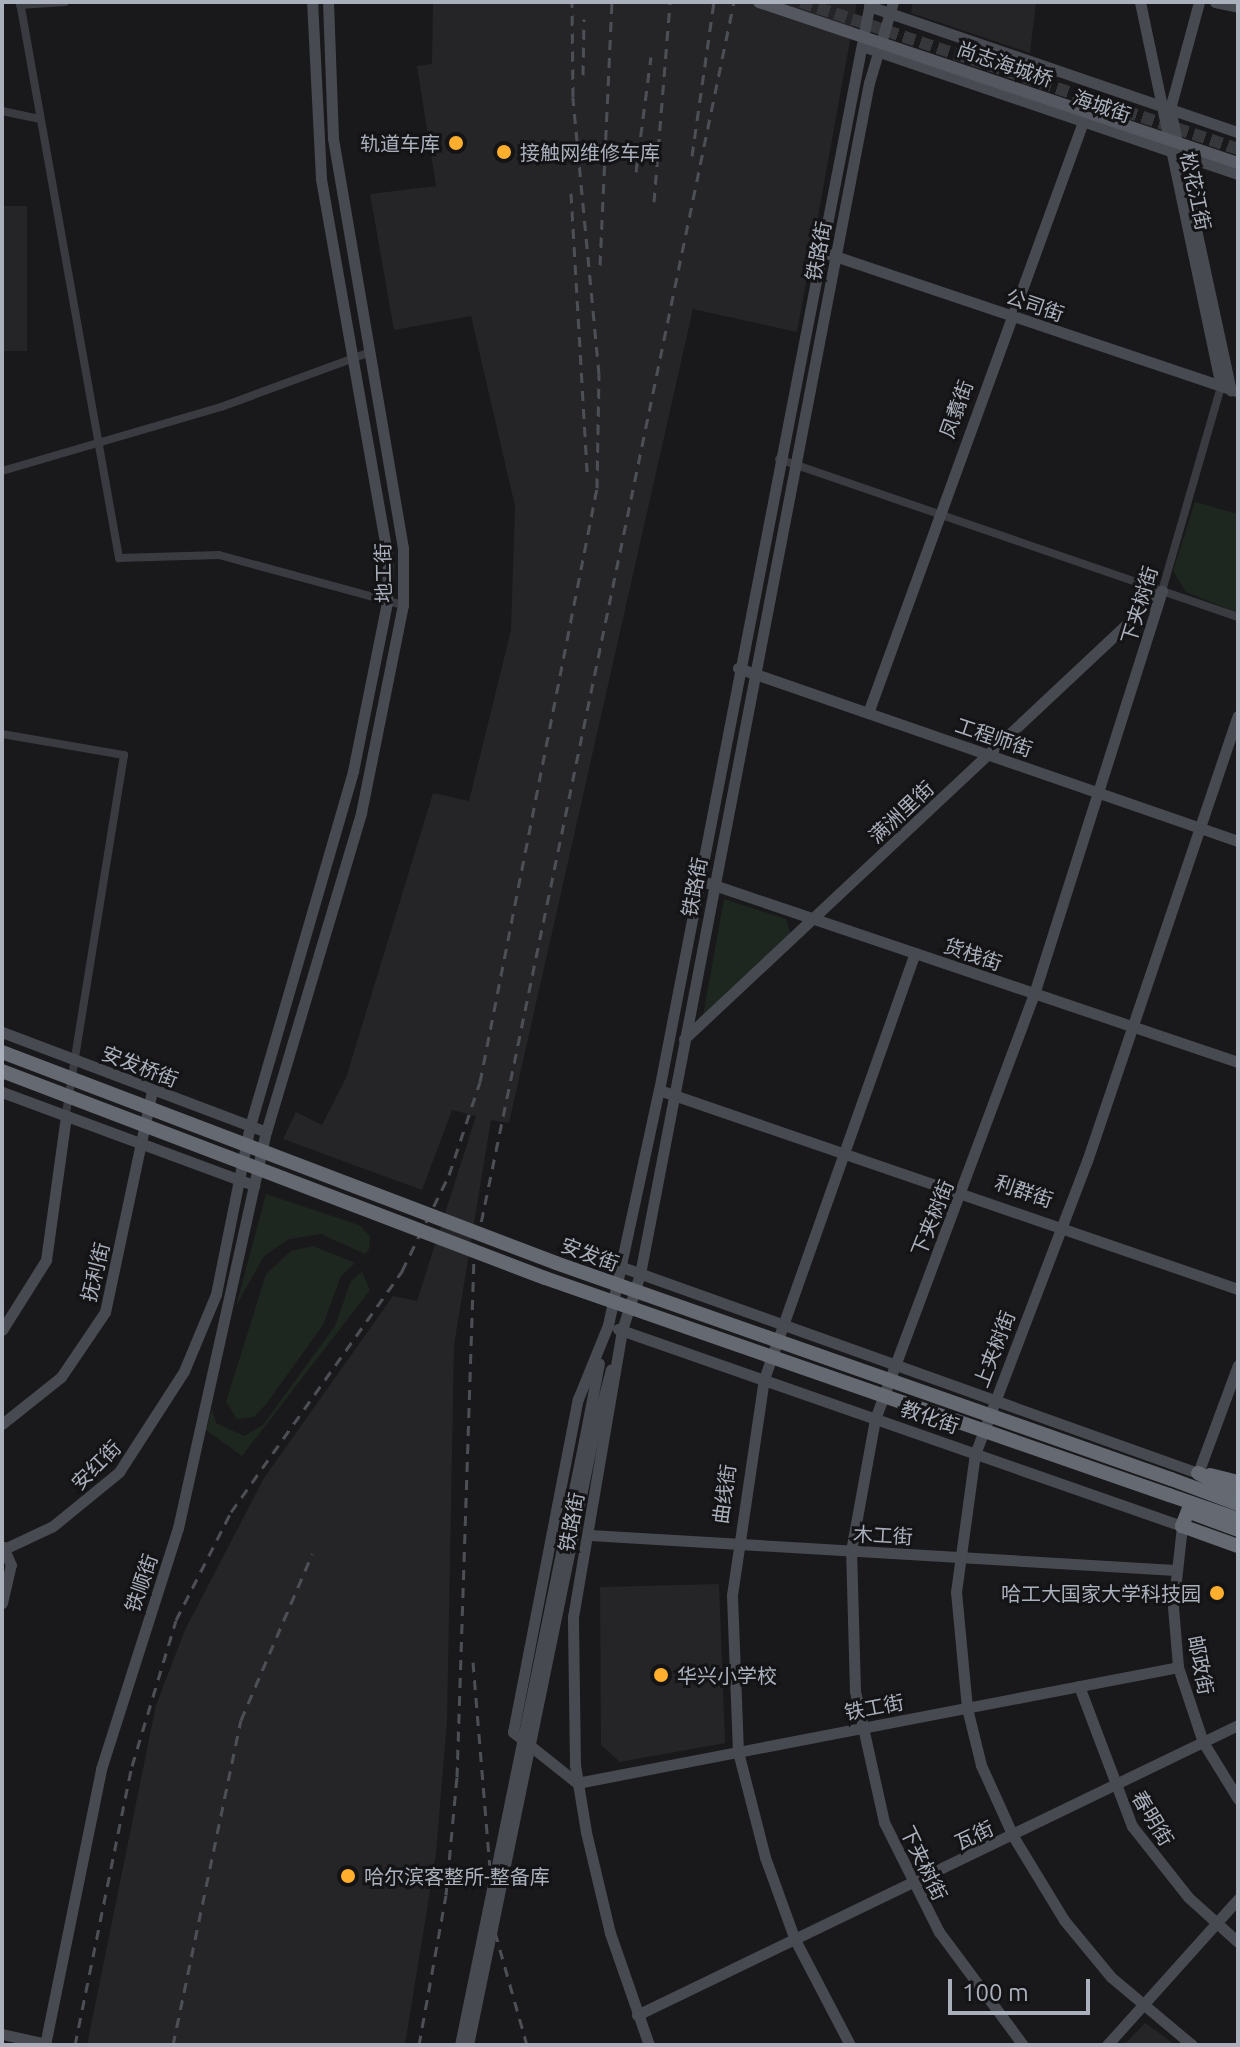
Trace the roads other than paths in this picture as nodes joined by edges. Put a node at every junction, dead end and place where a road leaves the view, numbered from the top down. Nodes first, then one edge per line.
1 (65, 2) edge
2 (312, 2) edge
3 (328, 2) edge
4 (759, 2) edge
5 (1140, 2) edge
6 (1199, 2) edge
7 (1215, 2) edge
8 (20, 3) edge
9 (869, 4) edge
10 (1238, 7) edge
11 (892, 8) edge
12 (862, 46) junction
13 (879, 51) junction
14 (1166, 107) junction
15 (2, 111) edge
16 (39, 119) junction
17 (1084, 119) junction
18 (1238, 132) edge
19 (1173, 150) junction
20 (1238, 163) edge
21 (1238, 174) edge
22 (821, 251) junction
23 (835, 256) junction
24 (1010, 315) junction
25 (368, 353) junction
26 (352, 358) junction
27 (1230, 390) edge
28 (94, 444) junction
29 (779, 459) junction
30 (795, 464) junction
31 (2, 471) edge
32 (935, 514) junction
33 (1162, 591) junction
34 (387, 601) junction
35 (403, 605) junction
36 (1238, 617) edge
37 (738, 668) junction
38 (754, 673) junction
39 (868, 713) junction
40 (1238, 716) edge
41 (2, 734) edge
42 (989, 754) junction
43 (1099, 793) junction
44 (1196, 827) junction
45 (1238, 841) edge
46 (696, 879) junction
47 (713, 885) junction
48 (816, 916) junction
49 (915, 953) junction
50 (1034, 994) junction
51 (1131, 1026) junction
52 (2, 1032) edge
53 (684, 1040) junction
54 (2, 1052) edge
55 (664, 1058) junction
56 (74, 1060) junction
57 (1238, 1062) edge
58 (2, 1071) edge
59 (659, 1090) junction
60 (152, 1091) junction
61 (2, 1092) edge
62 (674, 1094) junction
63 (66, 1115) junction
64 (250, 1126) junction
65 (266, 1132) junction
66 (142, 1141) junction
67 (849, 1150) junction
68 (239, 1179) junction
69 (254, 1185) junction
70 (963, 1189) junction
71 (1063, 1224) junction
72 (622, 1267) junction
73 (640, 1274) junction
74 (1238, 1289) edge
75 (608, 1325) junction
76 (781, 1326) junction
77 (2, 1330) edge
78 (622, 1330) junction
79 (1238, 1365) edge
80 (893, 1366) junction
81 (764, 1379) junction
82 (994, 1401) junction
83 (875, 1419) junction
84 (2, 1424) edge
85 (588, 1441) junction
86 (975, 1454) junction
87 (1171, 1479) joint
88 (1196, 1480) junction
89 (1238, 1482) edge
90 (1169, 1495) joint
91 (1238, 1495) edge
92 (1238, 1504) edge
93 (1187, 1514) junction
94 (1238, 1519) edge
95 (1238, 1530) edge
96 (590, 1535) dead end
97 (735, 1544) junction
98 (1238, 1546) edge
99 (3, 1549) edge
100 (851, 1551) junction
101 (959, 1557) junction
102 (1175, 1570) junction
103 (2, 1603) edge
104 (1178, 1667) junction
105 (1079, 1686) junction
106 (967, 1708) junction
107 (1238, 1725) edge
108 (860, 1728) junction
109 (1203, 1742) junction
110 (738, 1752) junction
111 (577, 1783) junction
112 (1114, 1788) junction
113 (1238, 1799) edge
114 (1013, 1836) junction
115 (912, 1884) junction
116 (1238, 1899) edge
117 (1216, 1924) junction
118 (795, 1940) junction
119 (1238, 1942) edge
120 (1143, 2005) junction
121 (637, 2015) junction
122 (2, 2034) edge
123 (46, 2044) edge
124 (460, 2045) edge
125 (468, 2045) edge
126 (649, 2045) edge
127 (850, 2045) edge
128 (1023, 2045) edge
129 (1107, 2045) edge
130 (1192, 2045) edge

1 - 8 street
2 - 26 main road, 地工街
3 - 25 main road, 地工街
4 - 20 main road, 尚志海城桥, bridge
5 - 14 main road, 松花江街
6 - 14 main road
7 - 10 main road
8 - 16 street
9 - 11 main road, 海城街
9 - 12 main road, 铁路街
11 - 13 main road, 铁路街
11 - 14 main road, 海城街
12 - 13 main road, 海城街
12 - 22 main road, 铁路街
13 - 17 main road, 海城街
13 - 23 main road, 铁路街
14 - 18 main road, 海城街
14 - 19 main road, 松花江街
15 - 16 street
16 - 28 street
17 - 19 main road, 海城街
17 - 24 main road, 凤翥街
19 - 21 main road, 海城街
19 - 27 main road, 松花江街
22 - 23 main road, 公司街
22 - 29 main road, 铁路街
23 - 24 main road, 公司街
23 - 30 main road, 铁路街
24 - 27 main road, 公司街
24 - 32 main road, 凤翥街
25 - 26 street
25 - 35 main road, 地工街
26 - 28 street
26 - 34 main road, 地工街
27 - 33 street, 下夹树街
28 - 31 street
28 - 34 street
29 - 30 street
29 - 37 main road, 铁路街
30 - 32 street
30 - 38 main road, 铁路街
32 - 33 street
32 - 39 main road, 凤翥街
33 - 36 street
33 - 42 main road, 满洲里街
33 - 43 main road, 下夹树街
34 - 35 street
34 - 64 main road, 地工街
35 - 65 main road, 地工街
37 - 38 main road, 工程师街
37 - 46 main road, 铁路街
38 - 39 main road, 工程师街
38 - 47 main road, 铁路街
39 - 42 main road, 工程师街
40 - 44 main road, 上夹树街
41 - 56 street
42 - 43 main road, 工程师街
42 - 48 main road, 满洲里街
43 - 44 main road, 工程师街
43 - 50 main road, 下夹树街
44 - 45 main road, 工程师街
44 - 51 main road, 上夹树街
46 - 47 main road, 货栈街
46 - 55 main road, 铁路街
47 - 48 main road, 货栈街
47 - 53 main road, 铁路街
48 - 49 main road, 货栈街
48 - 53 main road, 满洲里街
49 - 50 main road, 货栈街
49 - 67 main road, 曲线街
50 - 51 main road, 货栈街
50 - 70 main road, 下夹树街
51 - 57 main road, 货栈街
51 - 71 main road, 上夹树街
52 - 56 main road, 安发桥街
53 - 55 main road, 满洲里街
53 - 62 main road, 铁路街
54 - 87 highway, 安发街, bridge
55 - 59 main road, 铁路街
56 - 60 main road, 安发桥街
56 - 63 street
58 - 90 highway, 安发街, bridge
59 - 62 main road, 利群街
59 - 72 main road, 铁路街
60 - 64 main road, 安发桥街
60 - 66 main road, 抚利街
61 - 63 main road
62 - 67 main road, 利群街
62 - 73 main road, 铁路街
63 - 66 main road
63 - 77 main road
64 - 65 main road, 安发桥街
64 - 68 main road
65 - 69 main road, 铁顺街
66 - 68 main road
66 - 84 main road, 抚利街
67 - 70 main road, 利群街
67 - 76 main road, 曲线街
68 - 69 main road
68 - 99 main road, 安红街
69 - 123 main road, 铁顺街
70 - 71 main road, 利群街
70 - 80 main road, 下夹树街
71 - 74 main road, 利群街
71 - 82 main road, 上夹树街
72 - 73 main road, 教化街
72 - 75 main road, 铁路街
73 - 76 main road, 教化街
73 - 78 main road, 铁路街
75 - 78 main road, 教化街
75 - 85 main road
75 - 111 main road, 铁路街
76 - 80 main road, 教化街
76 - 81 main road, 曲线街
78 - 81 main road, 教化街
78 - 85 main road
78 - 111 main road, 铁路街
79 - 88 main road
80 - 82 main road, 教化街
80 - 83 main road, 下夹树街
81 - 83 main road, 教化街
81 - 97 main road, 曲线街
82 - 86 main road, 上夹树街
82 - 88 main road, 教化街
83 - 86 main road, 教化街
83 - 100 main road, 下夹树街
85 - 124 main road, 铁路街, bridge
85 - 125 main road, bridge
86 - 93 main road, 教化街
86 - 101 main road, 上夹树街
87 - 88 highway, 教化街
88 - 89 highway, 教化街
88 - 91 highway, 教化街
88 - 92 highway, 教化街
90 - 93 highway, 教化街
93 - 94 highway, 教化街
93 - 95 highway, 教化街
93 - 98 highway, 教化街
93 - 102 main road, 邮政街
96 - 97 main road, 木工街
97 - 100 main road, 木工街
97 - 110 main road, 曲线街
99 - 103 main road
100 - 101 main road, 木工街
100 - 108 main road, 下夹树街
101 - 102 main road, 木工街
101 - 106 main road, 上夹树街
102 - 104 main road, 邮政街
104 - 105 main road, 铁工街
104 - 109 main road, 邮政街
105 - 106 main road, 铁工街
105 - 112 main road, 春明街
106 - 108 main road, 铁工街
106 - 114 main road, 上夹树街
107 - 109 main road, 瓦街
108 - 110 main road, 铁工街
108 - 115 main road, 下夹树街
109 - 112 main road, 瓦街
109 - 113 main road, 邮政街
110 - 111 main road, 铁工街
110 - 118 main road, 曲线街
111 - 121 main road, 铁路街
112 - 114 main road, 瓦街
112 - 117 main road, 春明街
114 - 115 main road, 瓦街
114 - 120 main road, 上夹树街
115 - 118 main road, 瓦街
115 - 128 main road, 下夹树街
116 - 117 main road
117 - 119 main road, 春明街
117 - 120 main road
118 - 121 main road, 瓦街
118 - 127 main road, 曲线街
120 - 129 main road
120 - 130 main road, 上夹树街
121 - 126 main road, 铁路街
122 - 123 main road

